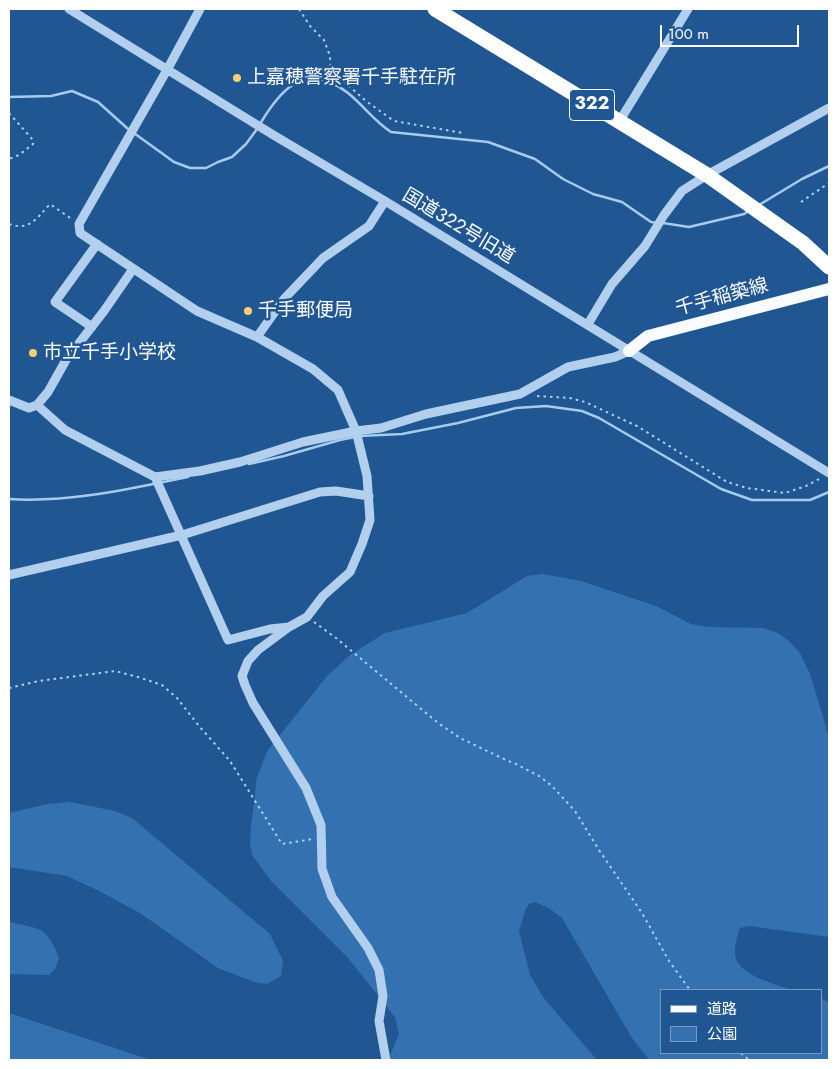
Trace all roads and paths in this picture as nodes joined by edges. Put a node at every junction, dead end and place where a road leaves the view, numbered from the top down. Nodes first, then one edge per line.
1 (69, 9) edge
2 (200, 9) edge
3 (299, 9) edge
4 (435, 9) edge
5 (688, 9) edge
6 (167, 70) junction
7 (829, 108) edge
8 (9, 113) edge
9 (619, 122) junction
10 (463, 133) dead end
11 (9, 159) edge
12 (707, 175) junction
13 (829, 183) edge
14 (385, 201) junction
15 (801, 202) dead end
16 (9, 224) edge
17 (79, 224) junction
18 (97, 244) junction
19 (829, 267) edge
20 (133, 269) junction
21 (829, 289) edge
22 (588, 324) junction
23 (92, 327) junction
24 (257, 337) junction
25 (629, 351) junction
26 (520, 394) junction
27 (9, 400) edge
28 (37, 405) junction
29 (356, 431) junction
30 (827, 471) edge
31 (155, 478) junction
32 (369, 496) junction
33 (182, 535) junction
34 (9, 575) edge
35 (307, 617) junction
36 (289, 627) junction
37 (9, 688) edge
38 (321, 838) junction
39 (689, 989) edge
40 (386, 1060) edge

1 - 6 street, 国道322号旧道
2 - 6 street
3 - 10 path
4 - 9 highway, 322
5 - 9 street
6 - 14 street, 国道322号旧道
6 - 17 street
7 - 12 street
8 - 11 path
9 - 12 highway, 322
12 - 19 highway, 322
12 - 22 street
13 - 15 path
14 - 22 street, 国道322号旧道
14 - 24 street
16 - 17 path
17 - 18 street
18 - 20 street
18 - 23 street
20 - 23 street
20 - 24 street
21 - 25 main road, 千手稲築線
22 - 25 street, 国道322号旧道
23 - 28 street
24 - 29 street
25 - 26 street
25 - 30 street, 国道322号旧道
26 - 29 street
26 - 30 path
27 - 28 street
28 - 31 street
29 - 31 street
29 - 32 street
31 - 33 street
32 - 33 street
32 - 35 street
33 - 34 street
33 - 36 street
35 - 36 street
35 - 39 path
36 - 38 street
37 - 38 path
38 - 40 street

